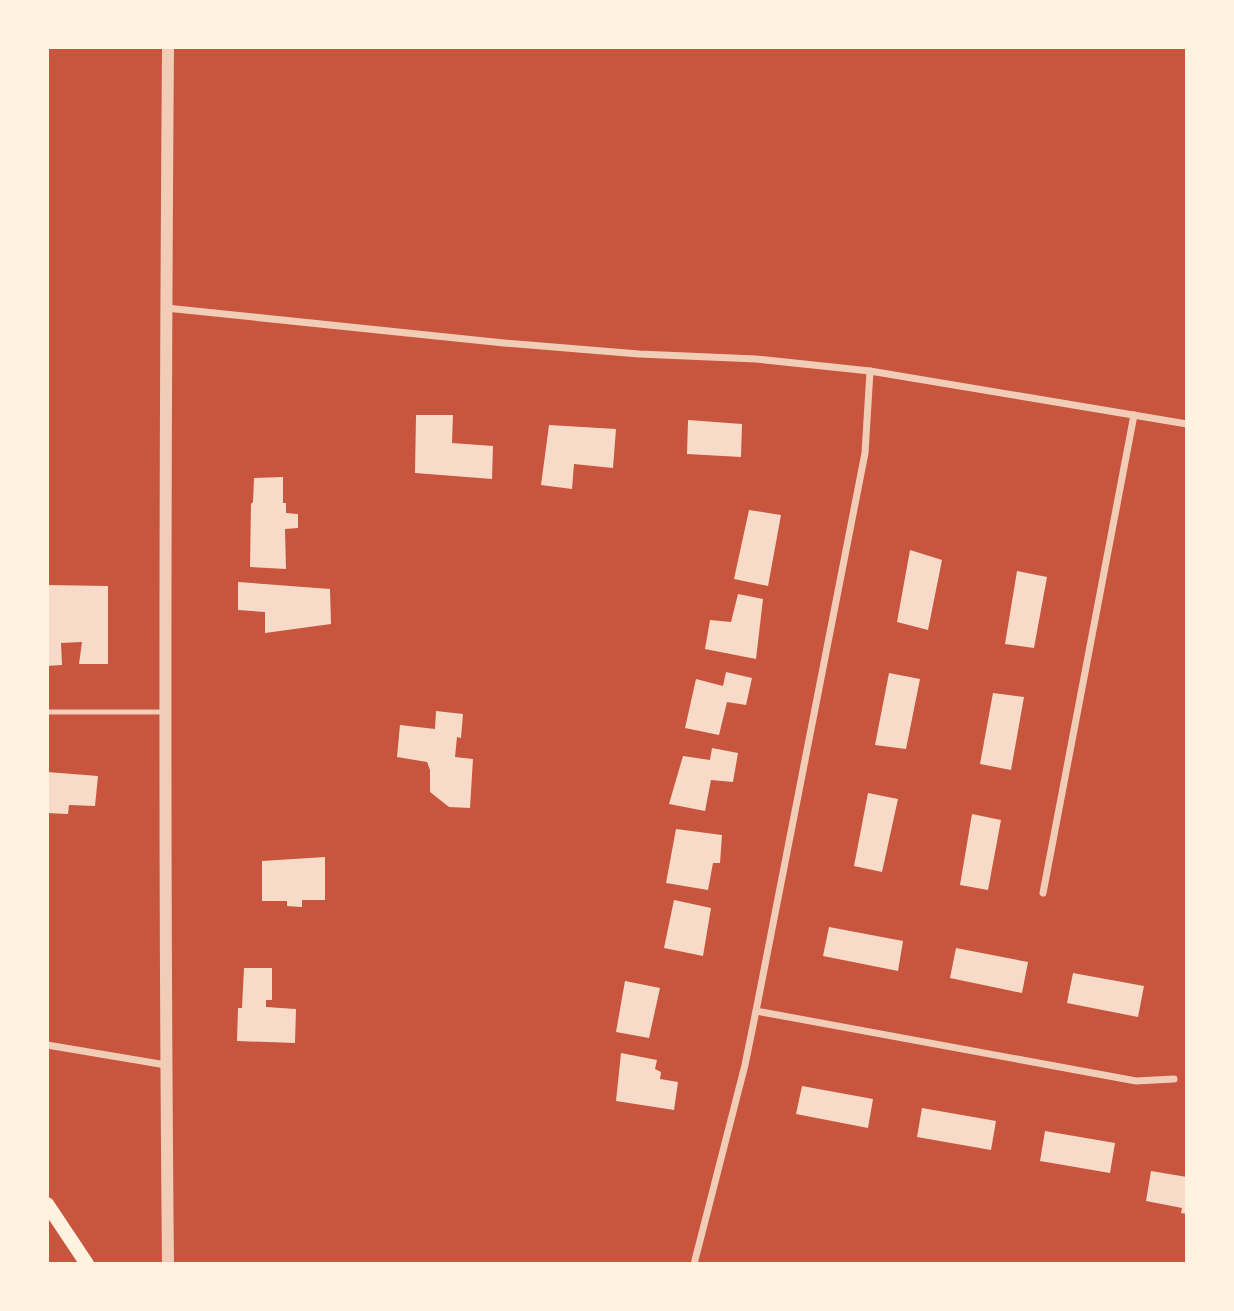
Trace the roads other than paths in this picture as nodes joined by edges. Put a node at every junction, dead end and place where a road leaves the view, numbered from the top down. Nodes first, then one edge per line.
1 (168, 47) edge
2 (166, 309) junction
3 (870, 371) junction
4 (1134, 415) junction
5 (1187, 424) edge
6 (47, 712) edge
7 (166, 712) junction
8 (1043, 893) dead end
9 (756, 1011) junction
10 (47, 1045) edge
11 (166, 1065) junction
12 (1174, 1079) dead end
13 (47, 1204) edge
14 (87, 1264) edge
15 (168, 1264) edge
16 (694, 1264) edge

1 - 2 street
2 - 3 street
2 - 7 street
3 - 4 street
3 - 9 street
4 - 5 street
4 - 8 street
6 - 7 lane
7 - 11 street
9 - 12 street
9 - 16 street
10 - 11 street
11 - 15 street
13 - 14 main road

